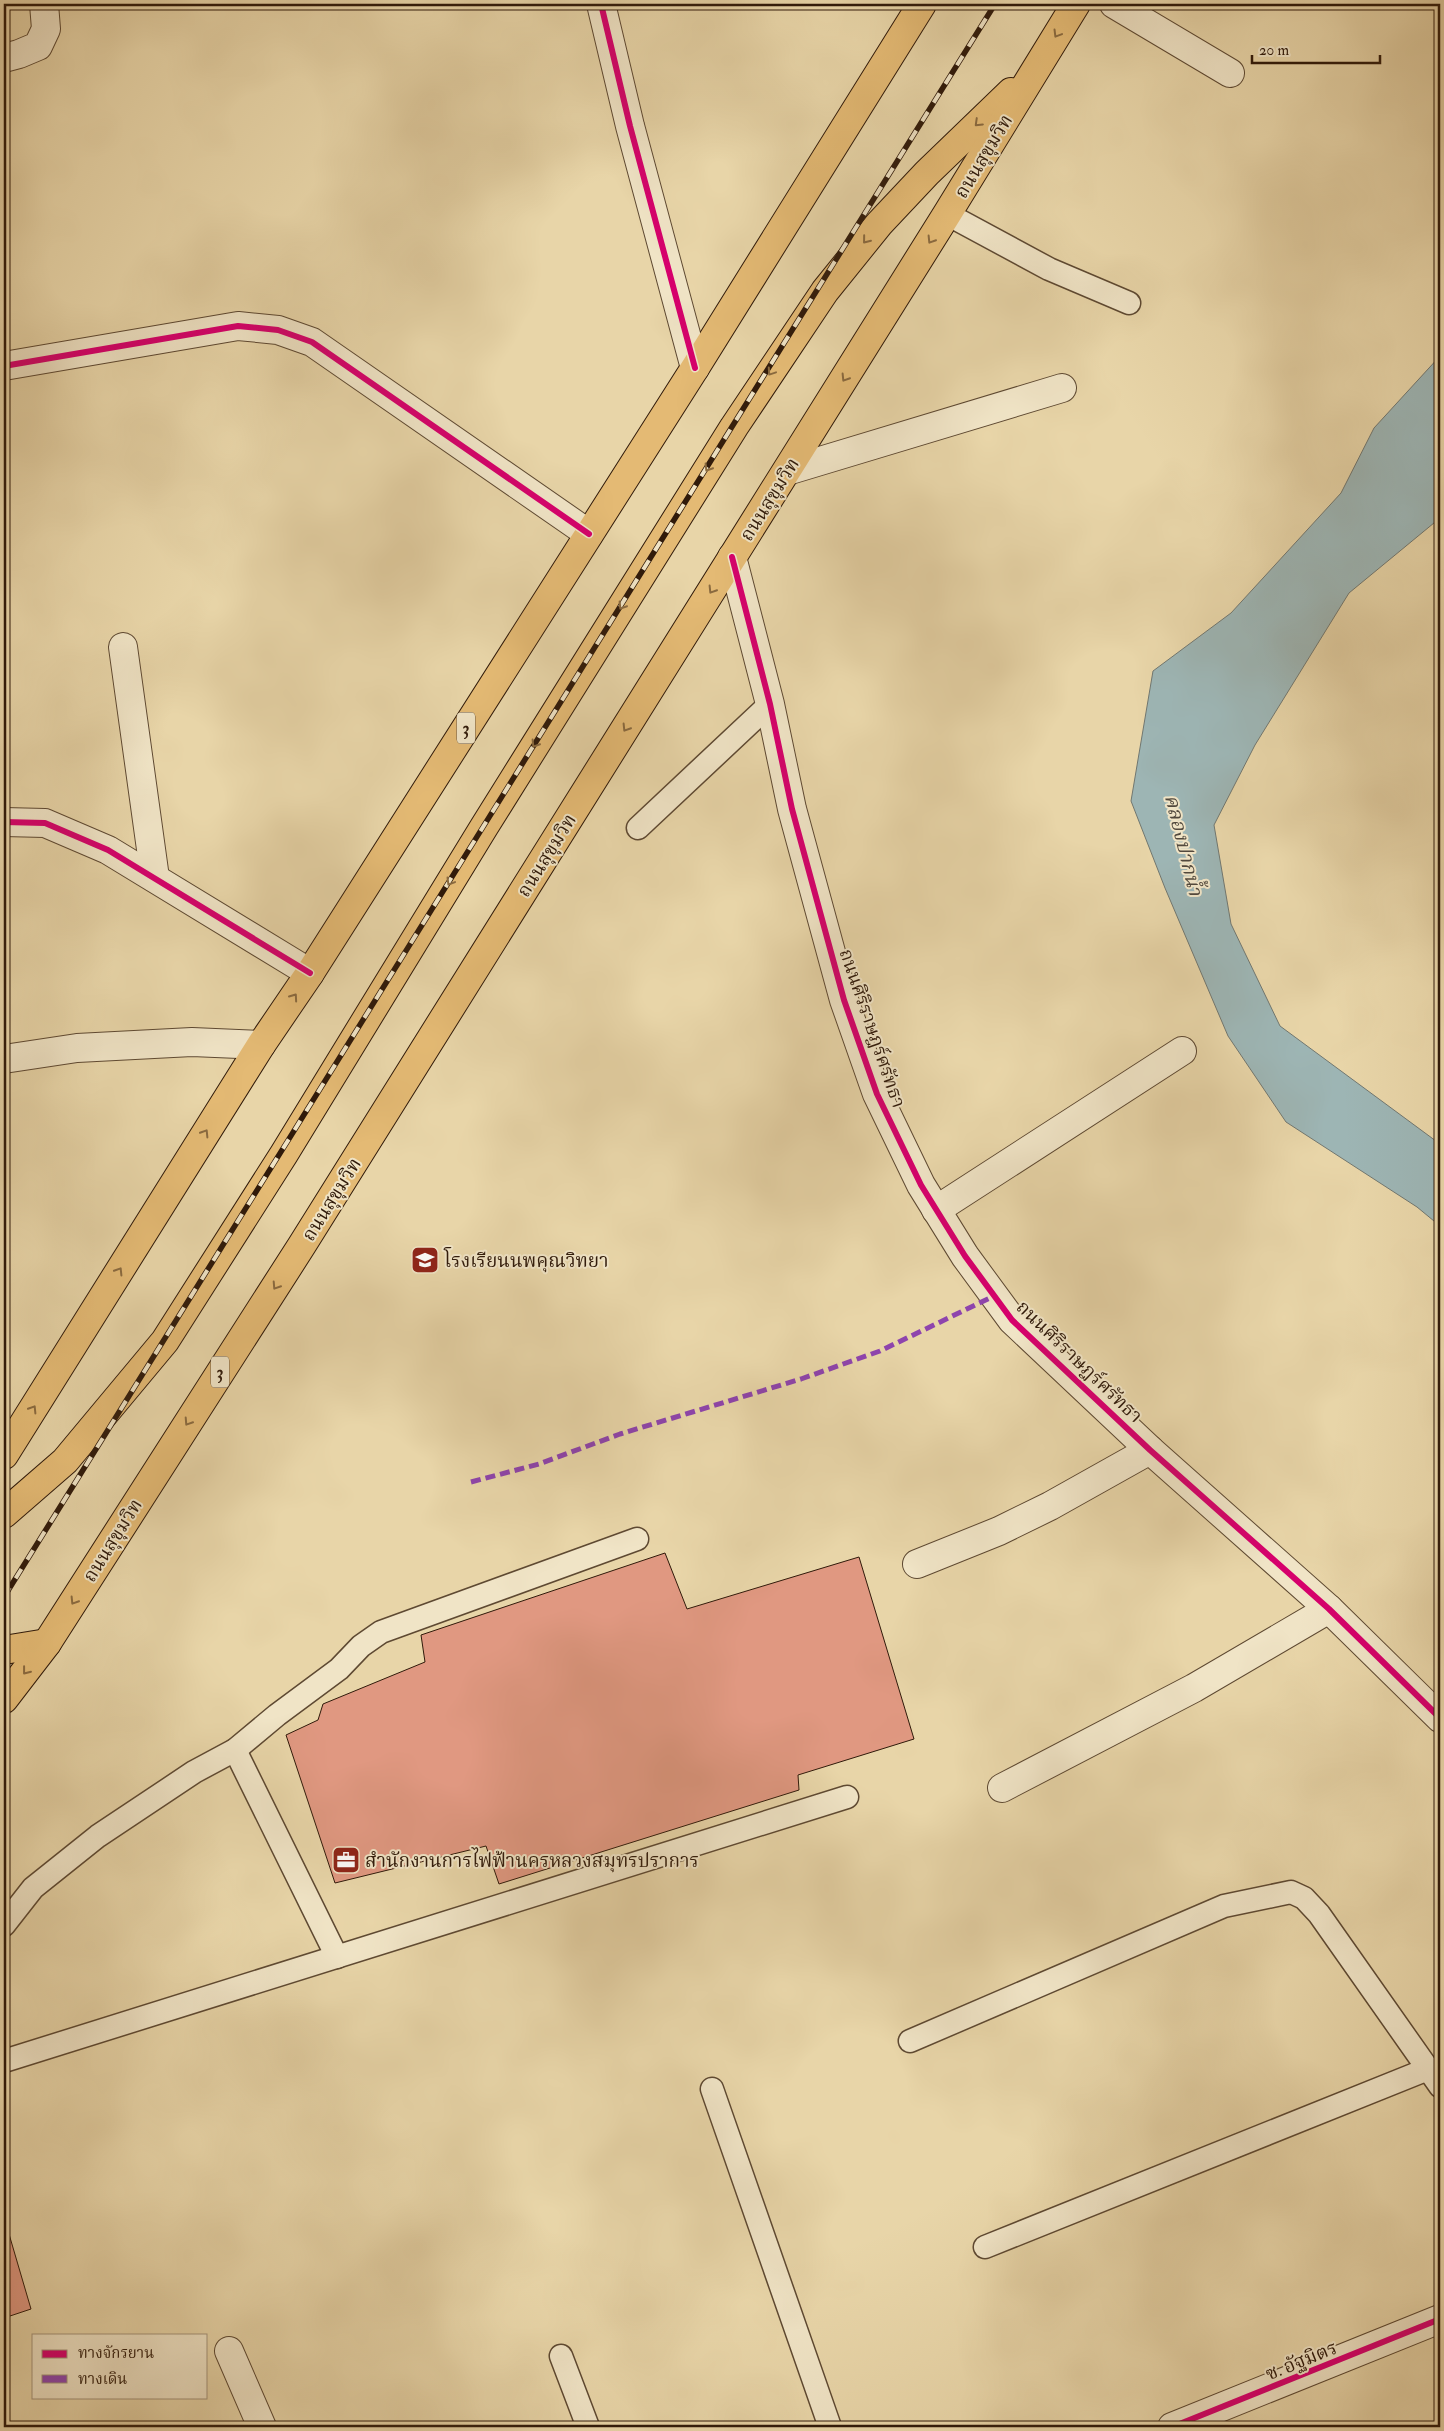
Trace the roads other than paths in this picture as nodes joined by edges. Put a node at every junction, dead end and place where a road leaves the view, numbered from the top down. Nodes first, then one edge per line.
1 (44, 4) edge
2 (601, 4) edge
3 (922, 4) edge
4 (1076, 4) edge
5 (1114, 4) edge
6 (4, 58) edge
7 (1039, 64) junction
8 (1230, 73) dead end
9 (947, 214) junction
10 (1129, 303) dead end
11 (4, 366) edge
12 (695, 368) junction
13 (1062, 388) dead end
14 (787, 471) junction
15 (590, 534) junction
16 (732, 557) junction
17 (123, 647) dead end
18 (770, 704) junction
19 (4, 822) edge
20 (638, 828) dead end
21 (155, 878) junction
22 (310, 973) junction
23 (261, 1045) junction
24 (1182, 1051) dead end
25 (4, 1059) edge
26 (936, 1210) junction
27 (1150, 1450) junction
28 (5, 1452) edge
29 (4, 1514) edge
30 (637, 1539) dead end
31 (917, 1564) dead end
32 (1329, 1610) junction
33 (47, 1643) junction
34 (4, 1650) edge
35 (4, 1699) edge
36 (1440, 1718) edge
37 (235, 1750) junction
38 (1002, 1788) dead end
39 (847, 1797) dead end
40 (4, 1925) edge
41 (336, 1957) junction
42 (910, 2041) dead end
43 (4, 2061) edge
44 (1434, 2077) edge
45 (712, 2089) dead end
46 (985, 2247) dead end
47 (1440, 2319) edge
48 (229, 2351) dead end
49 (561, 2356) dead end
50 (262, 2427) edge
51 (588, 2427) edge
52 (830, 2427) edge
53 (1172, 2427) edge

1 - 6 street
2 - 12 street
3 - 12 highway, 3
4 -> 7 highway, ถนนสุขุมวิท / 3
5 - 8 street
7 - 9 highway, ถนนสุขุมวิท / 3
7 -> 29 highway
9 - 10 lane
9 -> 14 highway, ถนนสุขุมวิท / 3
11 - 15 street
12 - 15 highway, 3
13 - 14 street
14 - 16 highway, ถนนสุขุมวิท / 3
15 - 22 highway, 3
16 - 18 street, ถนนศิริราษฎร์ศรัทธา
16 -> 33 highway, ถนนสุขุมวิท / 3
17 - 21 street
18 - 20 lane
18 - 26 street, ถนนศิริราษฎร์ศรัทธา
19 - 21 street
21 - 22 street
23 -> 22 highway, 3
23 - 25 street
28 -> 23 highway, 3
24 - 26 street
26 - 27 street, ถนนศิริราษฎร์ศรัทธา
27 - 31 street
27 - 32 street, ถนนศิริราษฎร์ศรัทธา
30 - 37 lane
32 - 36 street, ถนนศิริราษฎร์ศรัทธา
32 - 38 street
33 - 34 highway
33 -> 35 highway, ถนนสุขุมวิท / 3
37 - 40 lane
37 - 41 lane
39 - 41 lane
41 - 43 lane
42 - 44 lane
44 - 46 lane
45 - 52 lane
47 - 53 street, ซ. อัฐมิตร
48 - 50 street
49 - 51 lane

